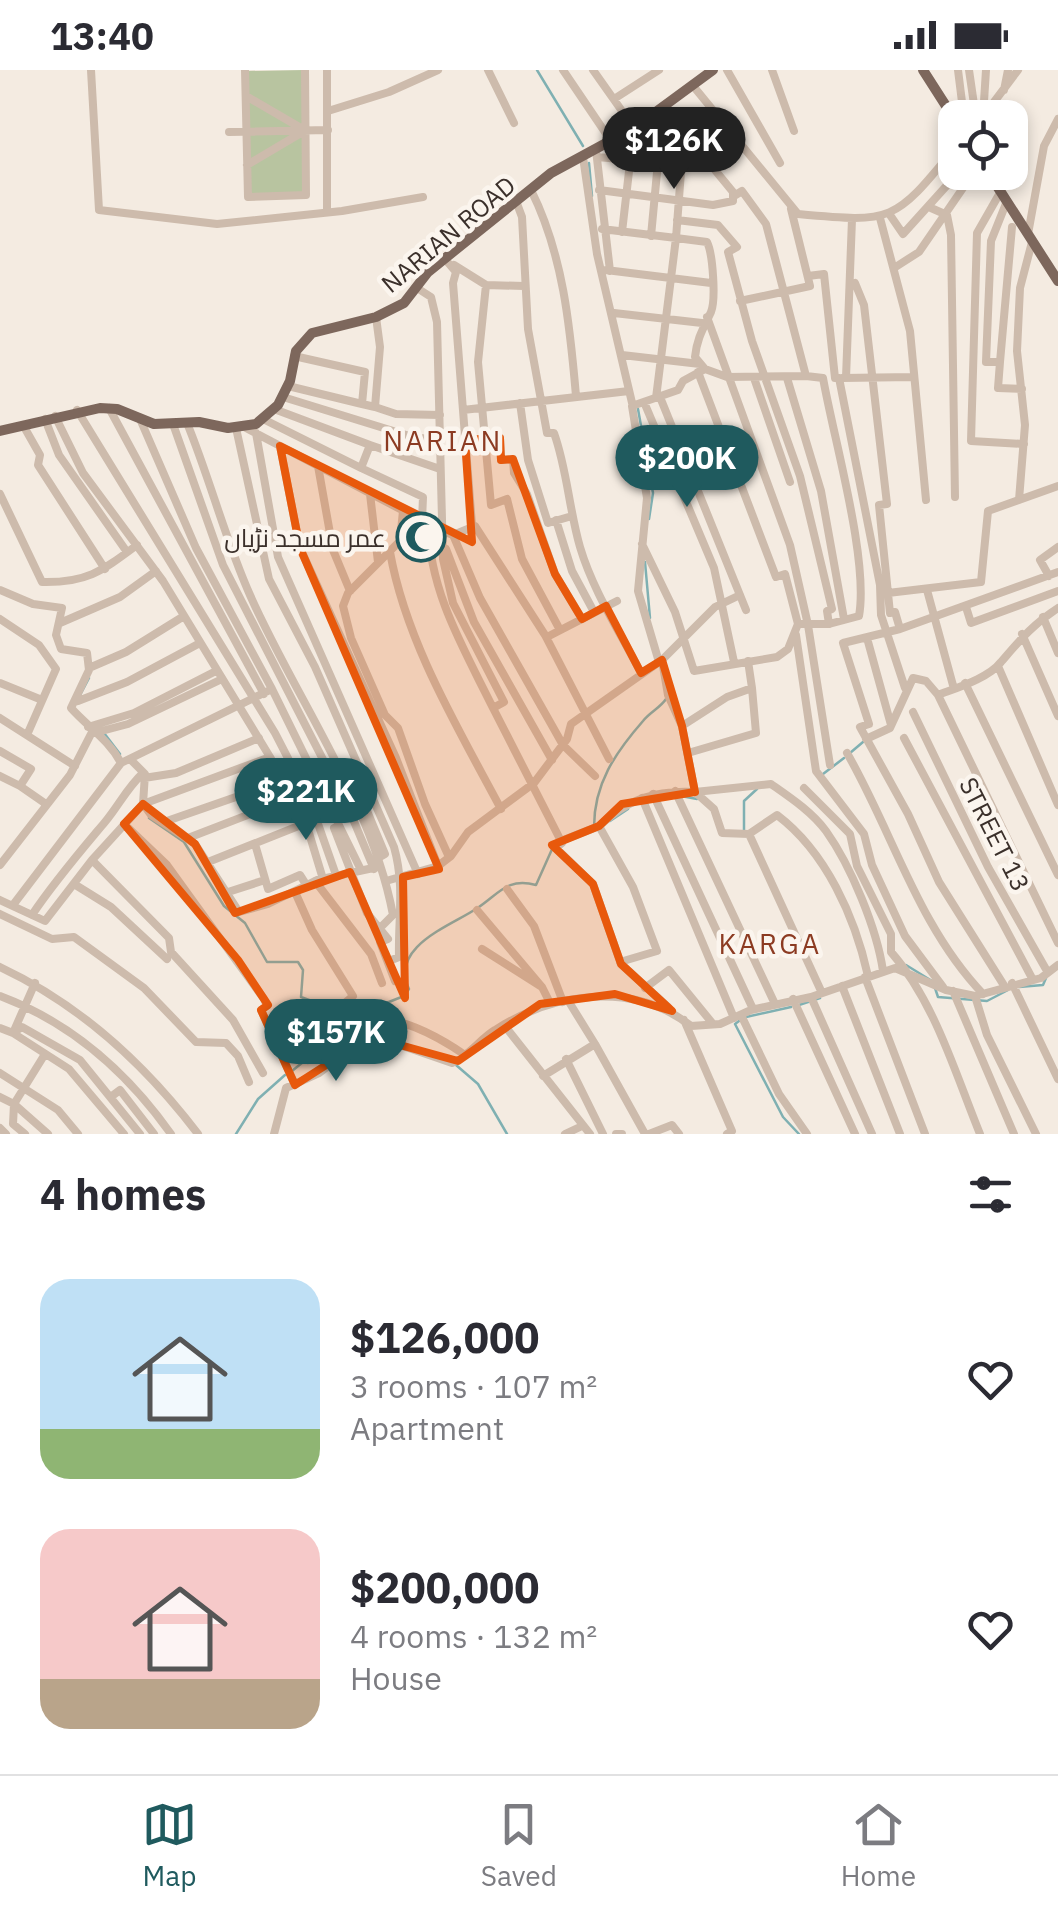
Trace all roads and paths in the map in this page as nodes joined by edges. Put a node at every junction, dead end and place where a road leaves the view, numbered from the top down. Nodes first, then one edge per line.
1 (91, 70) edge
2 (245, 70) edge
3 (305, 70) edge
4 (327, 70) edge
5 (438, 70) edge
6 (488, 70) edge
7 (564, 70) edge
8 (593, 70) edge
9 (659, 70) edge
10 (714, 70) edge
11 (727, 70) edge
12 (772, 70) edge
13 (923, 70) edge
14 (958, 70) edge
15 (969, 70) edge
16 (986, 70) edge
17 (1008, 70) edge
18 (1018, 70) edge
19 (694, 87) junction
20 (1004, 92) junction
21 (246, 96) junction
22 (614, 99) junction
23 (942, 100) edge
24 (962, 100) edge
25 (976, 100) edge
26 (982, 100) edge
27 (996, 100) edge
28 (664, 108) junction
29 (328, 111) junction
30 (718, 116) junction
31 (1058, 119) edge
32 (514, 123) dead end
33 (634, 128) junction
34 (305, 130) junction
35 (328, 130) junction
36 (661, 130) junction
37 (794, 130) dead end
38 (230, 132) dead end
39 (246, 132) junction
40 (686, 135) junction
41 (612, 142) junction
42 (596, 153) junction
43 (583, 157) junction
44 (630, 160) junction
45 (658, 162) junction
46 (780, 163) dead end
47 (681, 164) junction
48 (247, 165) junction
49 (712, 167) junction
50 (938, 169) edge
51 (531, 190) junction
52 (599, 190) junction
53 (946, 190) edge
54 (961, 190) edge
55 (1000, 190) edge
56 (627, 193) junction
57 (423, 196) dead end
58 (734, 196) junction
59 (1004, 196) junction
60 (655, 197) junction
61 (678, 200) junction
62 (516, 202) junction
63 (932, 208) junction
64 (791, 209) junction
65 (327, 212) junction
66 (890, 214) junction
67 (944, 214) junction
68 (880, 218) junction
69 (852, 219) junction
70 (677, 220) junction
71 (1012, 227) dead end
72 (602, 230) junction
73 (622, 232) junction
74 (651, 236) junction
75 (676, 238) junction
76 (1030, 238) junction
77 (449, 262) junction
78 (894, 268) junction
79 (606, 270) junction
80 (808, 276) junction
81 (671, 278) junction
82 (1058, 282) edge
83 (711, 283) junction
84 (855, 283) dead end
85 (486, 286) junction
86 (524, 286) junction
87 (417, 288) junction
88 (784, 291) junction
89 (740, 300) junction
90 (614, 314) junction
91 (376, 317) junction
92 (665, 319) junction
93 (704, 320) junction
94 (973, 336) junction
95 (952, 339) junction
96 (622, 355) junction
97 (294, 356) junction
98 (660, 359) junction
99 (1000, 362) junction
100 (701, 368) junction
101 (726, 376) junction
102 (806, 376) junction
103 (913, 377) junction
104 (759, 378) junction
105 (787, 378) junction
106 (823, 378) junction
107 (840, 378) junction
108 (871, 378) junction
109 (1022, 389) junction
110 (286, 391) junction
111 (629, 391) junction
112 (576, 396) junction
113 (658, 398) junction
114 (540, 400) junction
115 (644, 402) junction
116 (520, 403) junction
117 (362, 404) junction
118 (375, 407) junction
119 (108, 408) junction
120 (274, 408) junction
121 (482, 409) junction
122 (633, 409) junction
123 (77, 410) junction
124 (463, 410) junction
125 (440, 415) junction
126 (50, 418) junction
127 (140, 419) junction
128 (263, 420) junction
129 (186, 423) junction
130 (173, 424) junction
131 (23, 425) junction
132 (2, 429) edge
133 (246, 429) junction
134 (484, 437) junction
135 (440, 439) junction
136 (465, 440) junction
137 (1024, 444) junction
138 (370, 445) junction
139 (280, 446) junction
140 (318, 466) junction
141 (361, 468) junction
142 (440, 469) junction
143 (790, 482) dead end
144 (1058, 486) edge
145 (0, 494) edge
146 (370, 494) junction
147 (423, 497) junction
148 (955, 497) dead end
149 (440, 498) junction
150 (926, 500) dead end
151 (1018, 500) junction
152 (403, 511) junction
153 (572, 516) junction
154 (556, 520) junction
155 (425, 523) junction
156 (472, 525) junction
157 (440, 530) junction
158 (454, 535) junction
159 (640, 538) junction
160 (137, 545) junction
161 (1058, 546) edge
162 (127, 552) junction
163 (390, 552) junction
164 (378, 562) junction
165 (105, 569) junction
166 (156, 571) junction
167 (1053, 574) edge
168 (927, 590) junction
169 (350, 591) junction
170 (5, 592) edge
171 (1058, 592) edge
172 (888, 593) junction
173 (740, 594) junction
174 (617, 601) dead end
175 (724, 602) junction
176 (606, 606) junction
177 (966, 606) junction
178 (1058, 608) edge
179 (746, 610) dead end
180 (594, 612) junction
181 (184, 616) junction
182 (859, 616) junction
183 (0, 618) edge
184 (933, 618) junction
185 (1042, 618) junction
186 (582, 619) junction
187 (844, 619) junction
188 (60, 623) junction
189 (829, 624) junction
190 (808, 625) junction
191 (796, 627) junction
192 (900, 629) junction
193 (560, 630) junction
194 (886, 633) junction
195 (1022, 634) junction
196 (546, 637) junction
197 (685, 638) junction
198 (865, 638) junction
199 (200, 643) junction
200 (1058, 653) edge
201 (660, 661) junction
202 (748, 661) junction
203 (734, 662) junction
204 (998, 666) junction
205 (89, 668) junction
206 (641, 673) junction
207 (219, 675) junction
208 (0, 683) edge
209 (964, 684) junction
210 (752, 688) junction
211 (906, 688) junction
212 (954, 689) junction
213 (264, 694) junction
214 (938, 695) junction
215 (42, 700) junction
216 (75, 702) junction
217 (240, 706) junction
218 (493, 708) junction
219 (586, 712) junction
220 (913, 712) dead end
221 (1058, 716) edge
222 (0, 718) edge
223 (892, 725) junction
224 (682, 726) junction
225 (92, 731) junction
226 (27, 735) junction
227 (259, 738) junction
228 (904, 738) dead end
229 (866, 739) junction
230 (563, 745) junction
231 (0, 751) edge
232 (688, 753) junction
233 (847, 754) dead end
234 (270, 757) junction
235 (608, 758) dead end
236 (552, 760) junction
237 (126, 761) junction
238 (75, 766) junction
239 (830, 766) dead end
240 (350, 770) dead end
241 (144, 775) junction
242 (0, 776) edge
243 (595, 776) dead end
244 (282, 781) junction
245 (532, 784) junction
246 (20, 786) junction
247 (804, 788) dead end
248 (676, 791) junction
249 (695, 792) junction
250 (653, 794) junction
251 (642, 798) junction
252 (290, 799) junction
253 (46, 804) junction
254 (143, 804) junction
255 (1058, 805) edge
256 (501, 809) junction
257 (164, 822) junction
258 (306, 823) junction
259 (124, 824) junction
260 (599, 826) junction
261 (334, 828) dead end
262 (749, 834) junction
263 (188, 838) junction
264 (561, 842) junction
265 (255, 844) junction
266 (450, 857) junction
267 (92, 860) junction
268 (208, 862) junction
269 (378, 864) junction
270 (0, 865) edge
271 (438, 866) junction
272 (361, 870) junction
273 (350, 872) junction
274 (418, 874) junction
275 (1058, 875) edge
276 (336, 876) junction
277 (402, 877) junction
278 (265, 880) junction
279 (386, 881) junction
280 (315, 882) junction
281 (74, 884) junction
282 (507, 889) dead end
283 (225, 892) junction
284 (295, 892) junction
285 (0, 900) edge
286 (13, 905) junction
287 (477, 910) dead end
288 (707, 912) junction
289 (0, 914) edge
290 (32, 915) junction
291 (694, 918) junction
292 (380, 928) junction
293 (1058, 943) edge
294 (482, 950) dead end
295 (167, 959) dead end
296 (389, 961) junction
297 (620, 962) junction
298 (1058, 965) edge
299 (0, 967) edge
300 (1047, 970) junction
301 (883, 971) junction
302 (910, 974) junction
303 (867, 977) junction
304 (1034, 980) junction
305 (395, 981) dead end
306 (382, 983) dead end
307 (34, 984) junction
308 (1009, 985) junction
309 (542, 986) junction
310 (842, 986) junction
311 (645, 988) junction
312 (950, 991) junction
313 (822, 993) junction
314 (979, 995) junction
315 (0, 996) edge
316 (811, 997) junction
317 (793, 999) junction
318 (566, 1002) junction
319 (550, 1004) junction
320 (775, 1004) junction
321 (26, 1006) junction
322 (753, 1009) junction
323 (672, 1011) junction
324 (737, 1016) junction
325 (684, 1020) junction
326 (324, 1022) dead end
327 (504, 1024) junction
328 (713, 1024) junction
329 (0, 1028) edge
330 (13, 1034) junction
331 (346, 1040) dead end
332 (595, 1044) junction
333 (45, 1054) junction
334 (465, 1055) junction
335 (566, 1059) junction
336 (0, 1073) edge
337 (263, 1073) dead end
338 (543, 1076) junction
339 (1058, 1079) edge
340 (249, 1082) dead end
341 (295, 1085) junction
342 (23, 1088) junction
343 (112, 1096) junction
344 (0, 1097) edge
345 (14, 1104) junction
346 (582, 1126) junction
347 (0, 1128) edge
348 (6, 1134) edge
349 (25, 1134) edge
350 (48, 1134) edge
351 (78, 1134) edge
352 (124, 1134) edge
353 (140, 1134) edge
354 (154, 1134) edge
355 (171, 1134) edge
356 (198, 1134) edge
357 (274, 1134) edge
358 (565, 1134) edge
359 (590, 1134) edge
360 (603, 1134) edge
361 (647, 1134) edge
362 (679, 1134) edge
363 (727, 1134) edge
364 (807, 1134) edge
365 (855, 1134) edge
366 (872, 1134) edge
367 (900, 1134) edge
368 (925, 1134) edge
369 (980, 1134) edge
370 (1014, 1134) edge
371 (1036, 1134) edge

1 - 65 street
2 - 21 street
3 - 34 street
4 - 29 street
5 - 29 street
6 - 32 street
7 - 41 street
8 - 22 street
9 - 22 street
10 - 19 main road, NARIAN ROAD
11 - 46 street
12 - 37 street
13 - 23 main road
14 - 24 street
15 - 25 street
16 - 26 street
17 - 20 street
18 - 20 street
19 - 28 main road, NARIAN ROAD
19 - 30 street
20 - 27 street
21 - 34 street
21 - 39 street
22 - 33 street
28 - 33 main road, NARIAN ROAD
28 - 40 street
29 - 35 street
30 - 40 street
30 - 64 street
31 - 76 street
33 - 36 street
33 - 41 main road, NARIAN ROAD
33 - 44 street
34 - 35 street
34 - 39 street
34 - 48 street
34 - 48 street
35 - 65 street
36 - 40 street
36 - 45 street
38 - 39 street
39 - 48 street
40 - 47 street
40 - 49 street
41 - 42 main road, NARIAN ROAD
42 - 43 main road, NARIAN ROAD
42 - 44 street
42 - 52 street
43 - 51 main road, NARIAN ROAD
43 - 79 street
44 - 45 street
44 - 56 street
45 - 47 street
45 - 60 street
47 - 49 street
47 - 61 street
49 - 58 street
50 - 66 street
51 - 62 main road, NARIAN ROAD
51 - 112 street
52 - 56 street
52 - 72 street
53 - 63 street
54 - 67 street
55 - 59 main road
56 - 60 street
56 - 73 street
57 - 65 street
58 - 61 street
58 - 88 street
59 - 76 main road
59 - 94 street
59 - 99 street
60 - 61 street
60 - 74 street
61 - 70 street
62 - 77 main road, NARIAN ROAD
62 - 86 street
63 - 66 street
63 - 67 street
64 - 69 street
64 - 80 street
66 - 68 street
67 - 78 street
67 - 95 street
68 - 69 street
68 - 78 street
69 - 107 street
70 - 75 street
70 - 89 street
71 - 99 street
72 - 73 street
72 - 79 street
73 - 74 street
74 - 75 street
75 - 81 street
75 - 83 street
76 - 82 main road
76 - 109 street
77 - 85 street
77 - 87 main road, NARIAN ROAD
77 - 124 street
78 - 103 street
79 - 81 street
79 - 90 street
80 - 88 street
80 - 107 street
81 - 83 street
81 - 92 street
83 - 93 street
84 - 108 street
85 - 86 street
85 - 121 street
86 - 114 street
87 - 91 main road, NARIAN ROAD
87 - 125 street
88 - 89 street
88 - 102 street
89 - 104 street
90 - 92 street
90 - 96 street
91 - 97 main road, NARIAN ROAD
91 - 118 street
92 - 93 street
92 - 98 street
93 - 100 street
93 - 101 street
94 - 95 street
94 - 137 street
95 - 148 street
96 - 98 street
96 - 111 street
97 - 110 main road
97 - 117 street
98 - 100 street
98 - 113 street
99 - 109 street
100 - 101 street
100 - 113 street
100 - 191 street
101 - 104 street
101 - 190 street
102 - 105 street
102 - 106 street
103 - 108 street
103 - 150 street
104 - 105 street
104 - 143 street
104 - 189 street
105 - 187 street
106 - 107 street
106 - 182 street
107 - 108 street
107 - 194 street
108 - 172 street
109 - 137 street
110 - 117 street
110 - 120 main road
110 - 135 street
111 - 112 street
111 - 122 street
112 - 114 street
113 - 115 street
113 - 173 street
114 - 116 street
114 - 153 street
115 - 122 street
115 - 175 street
116 - 121 street
116 - 154 street
117 - 118 street
118 - 125 street
119 - 123 main road
119 - 127 main road
119 - 213 street
120 - 128 main road
120 - 138 street
121 - 124 street
121 - 134 street
122 - 159 street
123 - 126 main road
123 - 213 street
124 - 136 street
125 - 135 street
126 - 131 main road
126 - 160 street
126 - 162 street
127 - 130 main road
127 - 213 street
128 - 133 main road
128 - 141 street
129 - 130 main road
129 - 133 main road
129 - 269 street
130 - 269 street
131 - 132 main road
131 - 165 street
133 - 139 street
133 - 274 street
133 - 277 street
134 - 136 street
134 - 186 street
134 - 193 street
135 - 142 street
136 - 156 street
137 - 151 street
138 - 141 street
138 - 142 street
139 - 140 street
139 - 271 street
140 - 146 street
140 - 169 street
141 - 147 street
142 - 149 street
144 - 151 street
145 - 165 street
146 - 152 street
146 - 164 street
147 - 149 street
147 - 155 street
149 - 157 street
151 - 168 street
152 - 155 street
152 - 163 street
153 - 154 street
153 - 176 street
154 - 180 street
155 - 157 street
155 - 218 street
156 - 158 street
156 - 196 street
157 - 158 street
157 - 218 street
157 - 236 street
158 - 230 street
159 - 197 street
159 - 201 street
160 - 162 street
160 - 166 street
161 - 167 street
162 - 165 street
163 - 164 street
163 - 256 street
164 - 169 street
166 - 181 street
166 - 188 street
167 - 177 street
168 - 172 street
168 - 184 street
169 - 266 street
170 - 188 street
171 - 177 street
172 - 192 street
173 - 175 street
173 - 179 street
174 - 176 street
175 - 197 street
175 - 203 street
176 - 180 street
176 - 206 street
177 - 184 street
178 - 185 street
180 - 186 street
181 - 199 street
181 - 205 street
182 - 187 street
182 - 198 street
183 - 215 street
184 - 192 street
184 - 212 street
185 - 195 street
185 - 200 street
186 - 193 street
187 - 189 street
188 - 205 street
189 - 190 street
190 - 191 street
190 - 239 street
191 - 202 street
191 - 312 street
192 - 194 street
193 - 196 street
194 - 198 street
194 - 211 street
195 - 204 street
195 - 221 street
196 - 219 street
197 - 201 street
197 - 203 street
198 - 223 street
198 - 229 street
199 - 207 street
199 - 216 street
201 - 206 street
201 - 224 street
202 - 203 street
202 - 210 street
204 - 209 street
204 - 255 street
205 - 216 street
206 - 219 street
207 - 217 street
207 - 225 street
208 - 215 street
209 - 212 street
209 - 275 street
210 - 224 street
210 - 232 street
211 - 214 street
211 - 223 street
212 - 214 street
213 - 217 street
213 - 272 street
213 - 276 street
214 - 293 street
215 - 226 street
216 - 225 street
217 - 227 street
217 - 237 street
218 - 245 street
219 - 230 street
219 - 235 street
220 - 300 street, STREET 13
222 - 226 street
223 - 229 street
224 - 232 street
225 - 237 street
225 - 238 street
226 - 238 street
227 - 234 street
227 - 241 street
228 - 304 street
229 - 308 street
230 - 236 street
230 - 243 street
231 - 246 street
232 - 249 street
233 - 314 street
234 - 244 street
234 - 254 street
236 - 245 street
237 - 241 street
237 - 286 street
238 - 253 street
240 - 269 street
241 - 254 street
241 - 290 street
242 - 246 street
244 - 252 street
244 - 257 street
245 - 256 street
245 - 264 street
246 - 253 street
247 - 302 street
248 - 249 street
248 - 250 street
248 - 320 street
249 - 262 street
249 - 301 street
250 - 251 street
250 - 288 street
251 - 260 street
251 - 291 street
252 - 258 street
252 - 263 street
253 - 270 street
254 - 257 street
254 - 259 street
256 - 266 street
257 - 263 street
258 - 265 street
258 - 280 street
259 - 267 street
259 - 341 street
260 - 264 street
260 - 297 street
261 - 273 street
262 - 303 street
262 - 313 street
263 - 268 street
264 - 297 street
265 - 268 street
265 - 278 street
266 - 271 street
267 - 281 street
267 - 337 street
268 - 283 street
269 - 272 street
269 - 279 street
271 - 274 street
272 - 273 street
273 - 276 street
273 - 292 street
274 - 277 street
276 - 280 street
277 - 279 street
277 - 296 street
278 - 280 street
278 - 283 street
279 - 292 street
280 - 284 street
280 - 306 street
281 - 290 street
281 - 295 street
282 - 318 street
283 - 284 street
284 - 326 street
285 - 286 street
286 - 290 street
287 - 309 street
288 - 291 street
288 - 322 street
289 - 340 street
291 - 324 street
292 - 296 street
294 - 309 street
296 - 305 street
297 - 311 street
298 - 300 street
299 - 307 street
300 - 304 street
301 - 302 street
301 - 303 street
302 - 312 street
302 - 369 street
303 - 310 street
303 - 368 street
304 - 308 street
307 - 321 street
307 - 356 street
308 - 314 street
308 - 339 street
309 - 319 street
310 - 313 street
310 - 367 street
311 - 323 street
311 - 328 street
312 - 314 street
312 - 370 street
313 - 316 street
314 - 371 street
315 - 321 street
316 - 317 street
316 - 366 street
317 - 320 street
317 - 365 street
318 - 319 street
318 - 323 street
318 - 332 street
319 - 327 street
320 - 322 street
321 - 330 street
321 - 355 street
322 - 324 street
323 - 325 street
324 - 328 street
324 - 364 street
325 - 328 street
325 - 363 street
327 - 334 street
327 - 338 street
329 - 330 street
330 - 333 street
330 - 343 street
331 - 334 street
332 - 335 street
332 - 361 street
333 - 342 street
333 - 352 street
334 - 341 street
335 - 338 street
335 - 360 street
336 - 342 street
338 - 346 street
341 - 357 street
342 - 345 street
342 - 351 street
343 - 353 street
343 - 354 street
344 - 345 street
345 - 349 street
345 - 350 street
346 - 358 street
346 - 359 street
347 - 348 street
361 - 362 street

